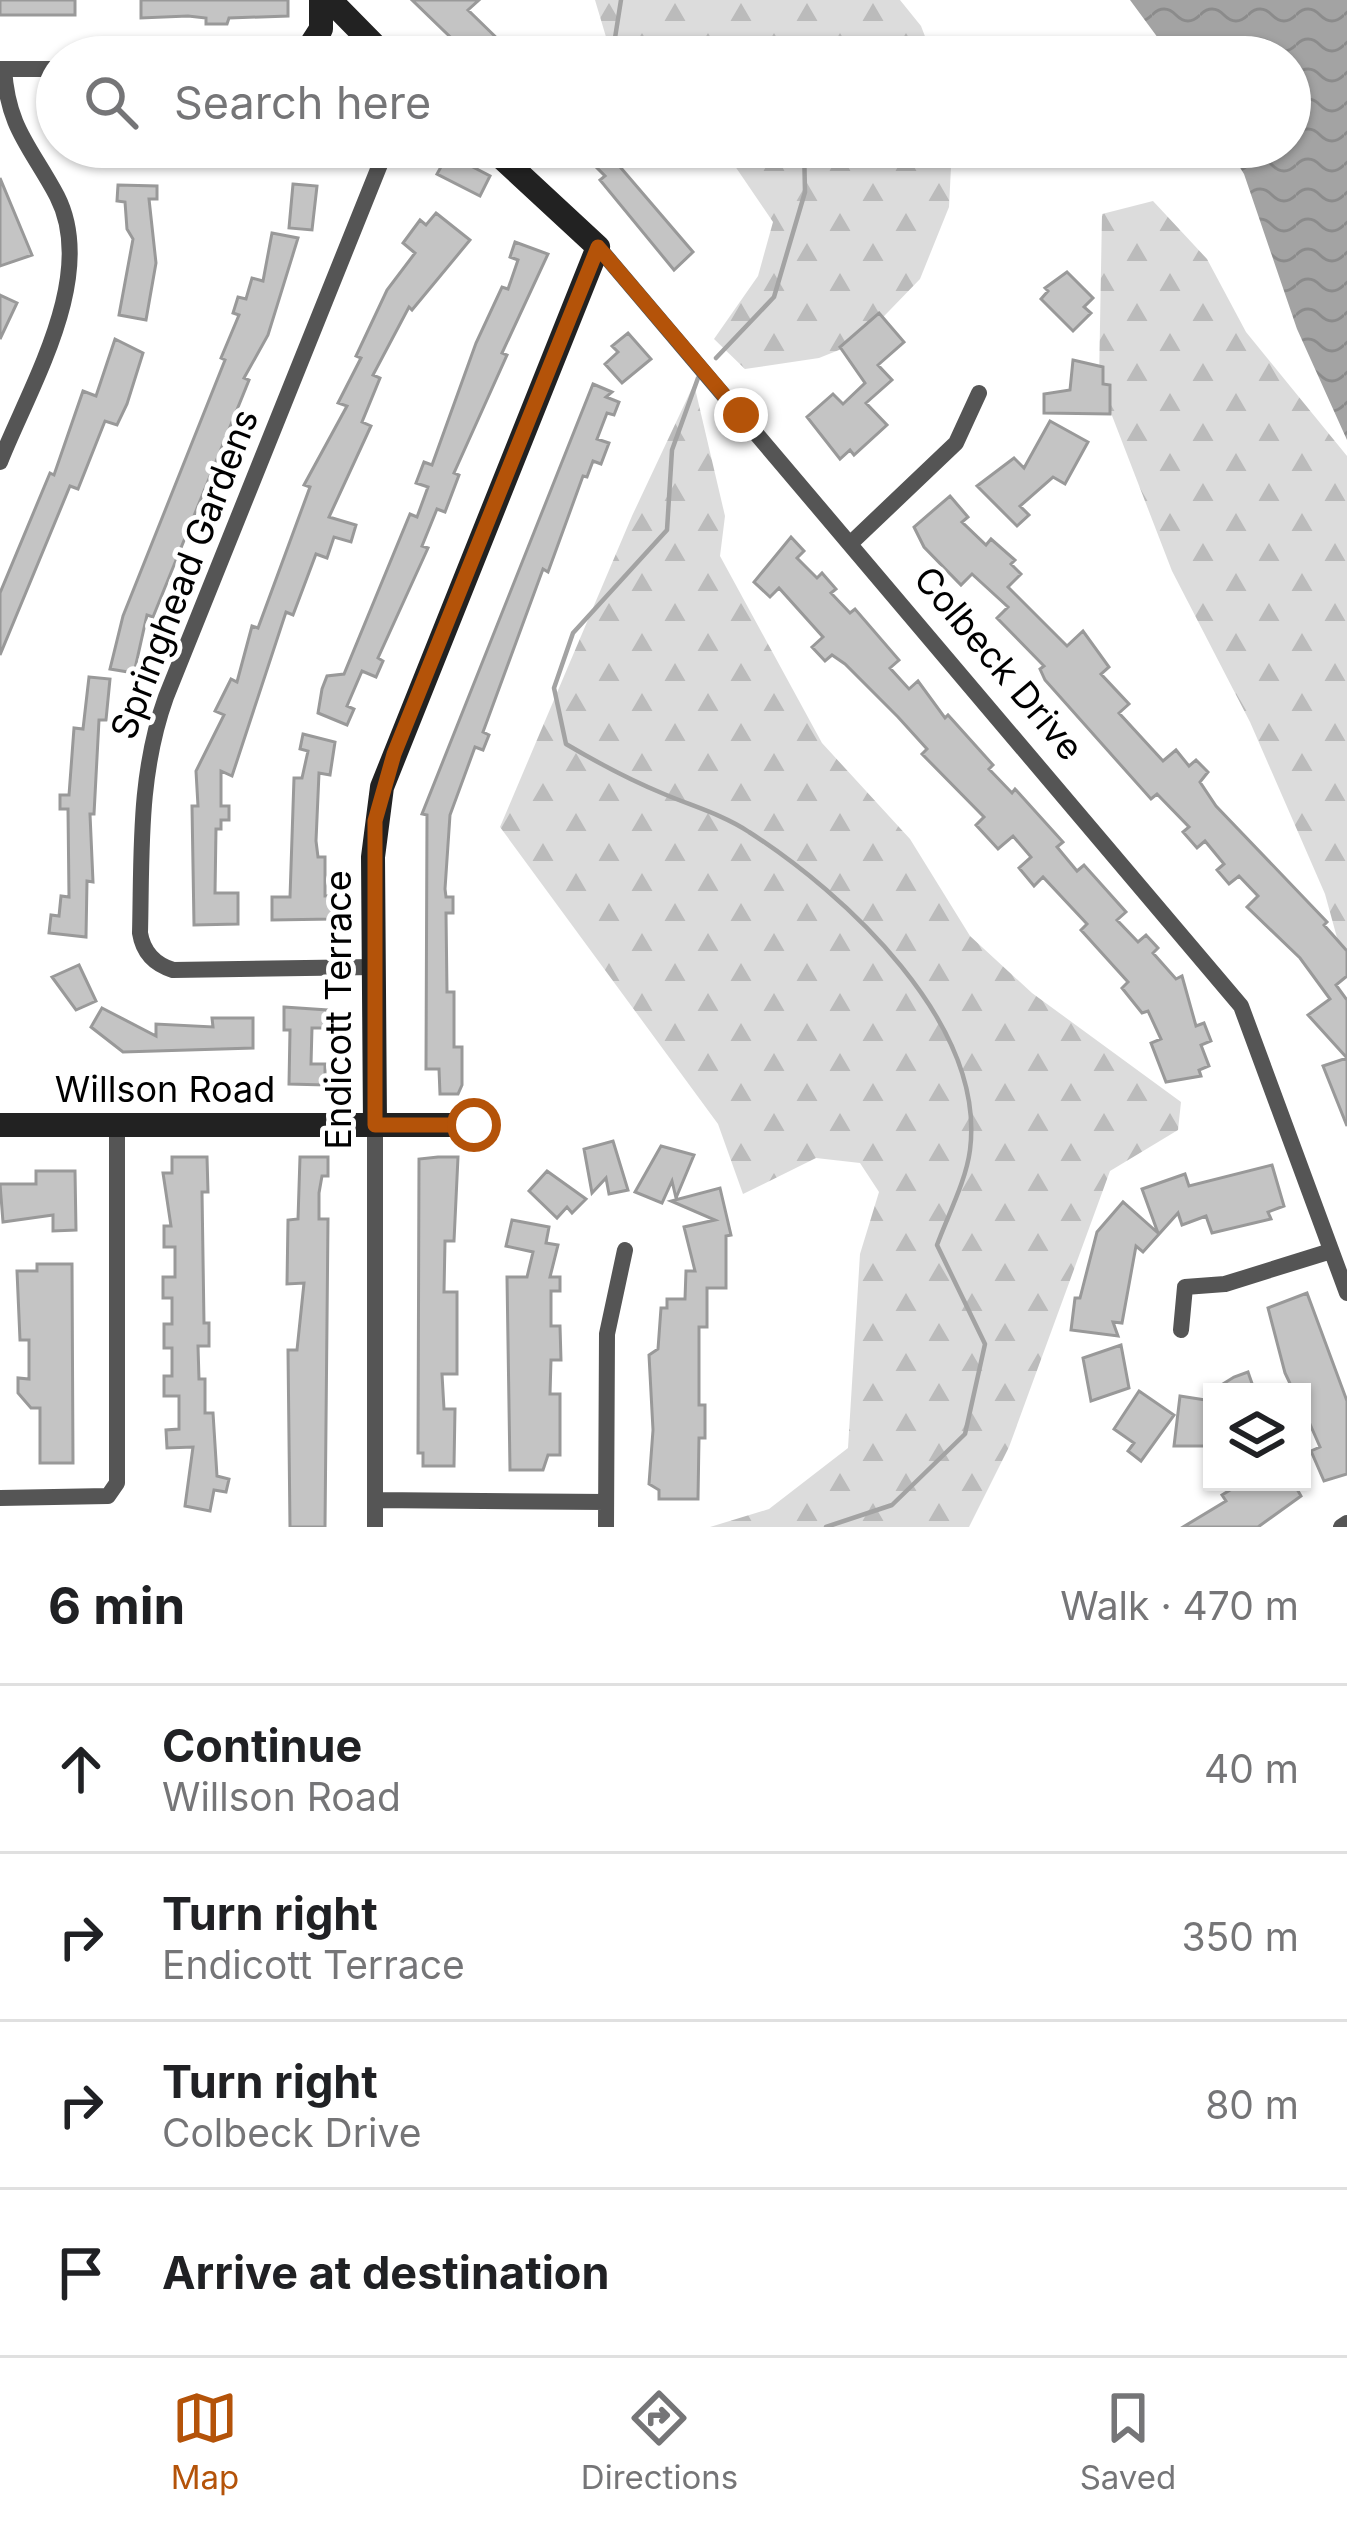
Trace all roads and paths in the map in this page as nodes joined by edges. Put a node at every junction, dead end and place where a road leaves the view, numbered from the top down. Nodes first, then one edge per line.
1 (325, 0) edge
2 (316, 36) edge
3 (364, 36) edge
4 (2, 69) edge
5 (36, 69) edge
6 (36, 162) edge
7 (40, 168) edge
8 (379, 168) edge
9 (513, 168) edge
10 (598, 247) junction
11 (979, 393) dead end
12 (0, 462) edge
13 (851, 543) junction
14 (374, 967) junction
15 (117, 1124) junction
16 (0, 1125) edge
17 (375, 1125) junction
18 (474, 1125) dead end
19 (626, 1250) dead end
20 (1331, 1251) junction
21 (1347, 1293) edge
22 (1181, 1330) dead end
23 (0, 1498) edge
24 (375, 1500) junction
25 (606, 1502) junction
26 (375, 1527) edge
27 (606, 1527) edge

1 - 2 street
1 - 3 street
4 - 5 street
4 - 6 street
7 - 12 street
8 - 14 street, Springhead Gardens
9 - 10 street, Colbeck Drive
10 - 13 street, Colbeck Drive
10 - 14 street, Endicott Terrace
11 - 13 street
13 - 20 street, Colbeck Drive
14 - 17 street, Endicott Terrace
15 - 16 street, Willson Road
15 - 17 street, Willson Road
15 - 23 street
17 - 18 street, Willson Road
17 - 24 street, Endicott Terrace
19 - 25 street
20 - 21 street, Colbeck Drive
20 - 22 street
24 - 25 street
24 - 26 street, Endicott Terrace
25 - 27 street

